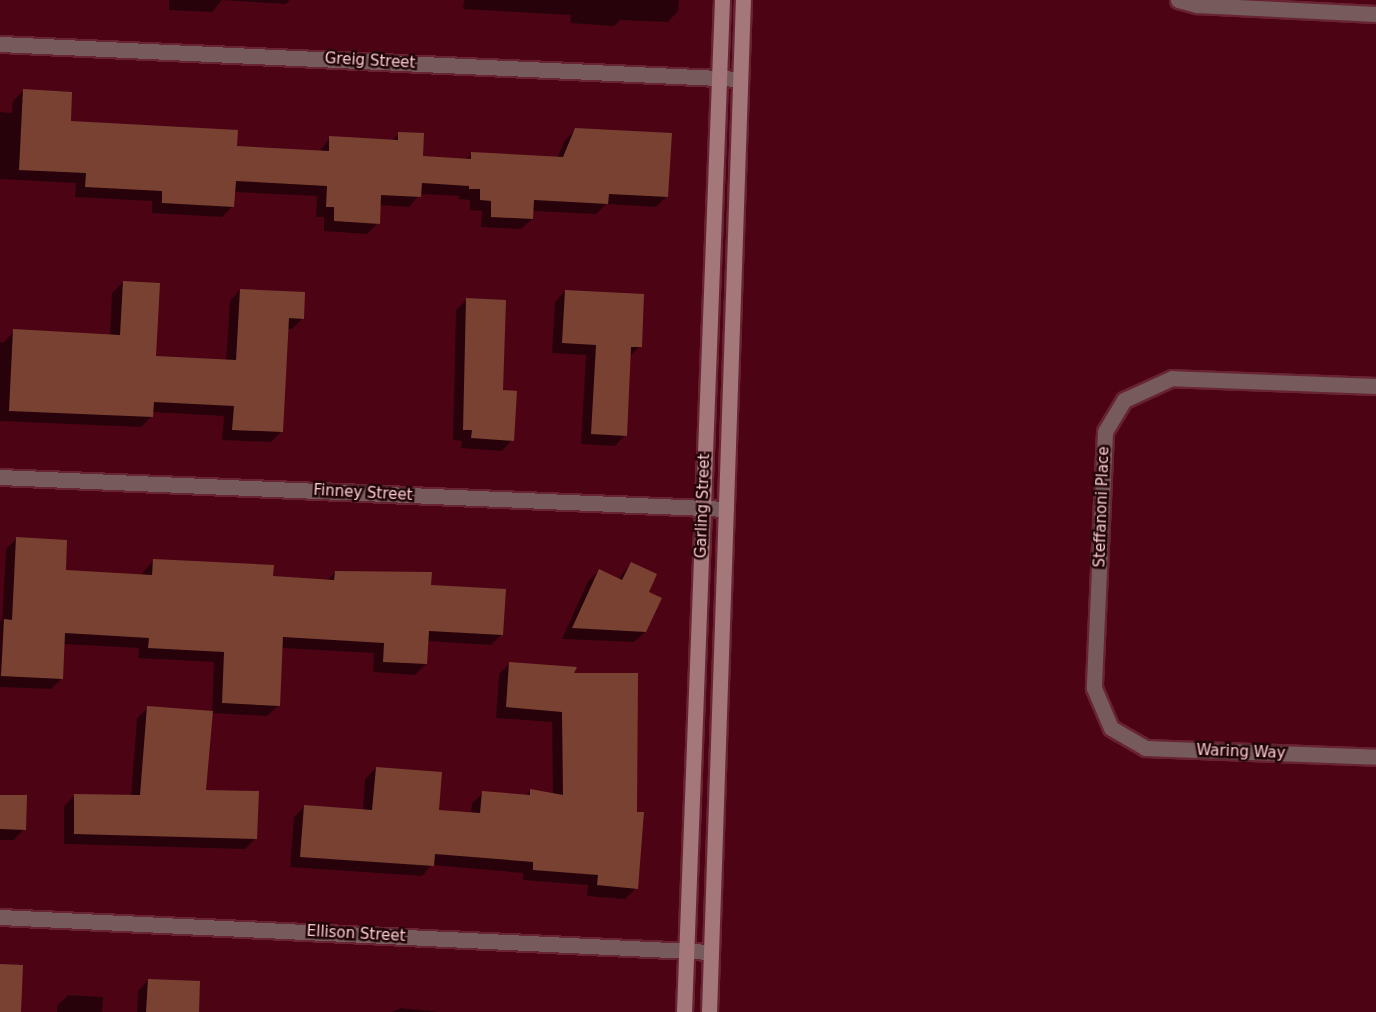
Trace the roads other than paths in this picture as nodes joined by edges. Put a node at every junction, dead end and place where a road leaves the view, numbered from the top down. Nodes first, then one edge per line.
1 (722, 0) edge
2 (743, 0) edge
3 (1178, 0) edge
4 (1376, 14) edge
5 (0, 44) edge
6 (720, 78) junction
7 (740, 78) junction
8 (1376, 386) edge
9 (0, 477) edge
10 (704, 508) junction
11 (726, 509) junction
12 (1111, 728) joint
13 (1376, 757) edge
14 (0, 917) edge
15 (686, 950) junction
16 (711, 952) junction
17 (684, 1012) edge
18 (709, 1012) edge

1 - 6 street, Garling Street
2 - 7 street, Garling Street
3 - 4 street
5 - 6 street, Greig Street
6 - 7 street, Greig Street
6 - 10 street, Garling Street
7 - 11 street, Garling Street
8 - 12 street, Steffanoni Place
9 - 10 street, Finney Street
10 - 11 street, Finney Street
10 - 15 street, Garling Street
11 - 16 street, Garling Street
12 - 13 street, Waring Way
14 - 15 street, Ellison Street
15 - 16 street, Ellison Street
15 - 17 street, Garling Street
16 - 18 street, Garling Street

